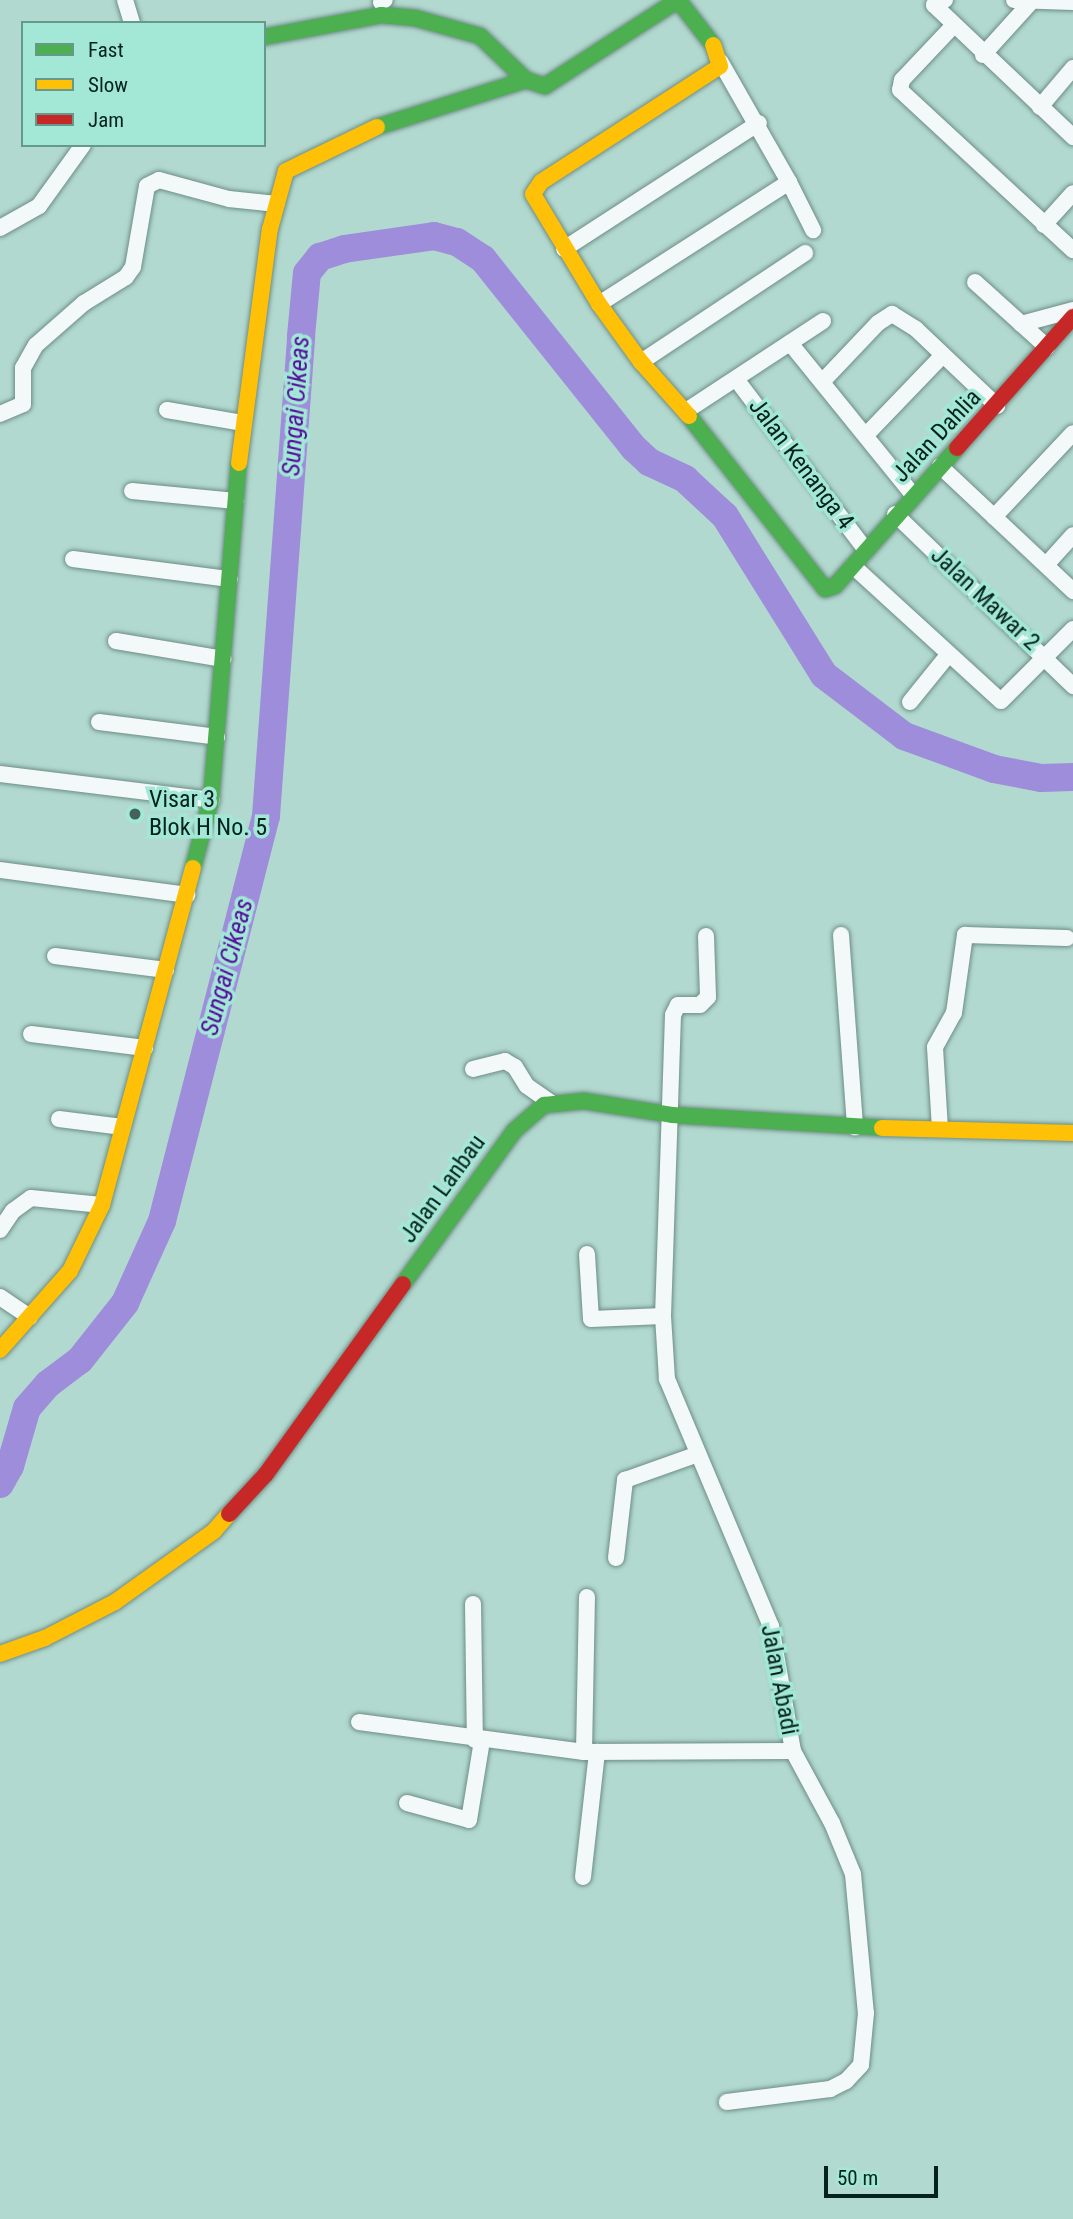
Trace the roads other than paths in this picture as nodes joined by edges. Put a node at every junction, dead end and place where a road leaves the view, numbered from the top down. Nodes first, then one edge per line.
1 (125, 0) edge
2 (1014, 0) edge
3 (1062, 1) edge
4 (935, 2) edge
5 (1031, 2) edge
6 (382, 4) edge
7 (131, 21) edge
8 (954, 25) junction
9 (266, 37) edge
10 (983, 55) junction
11 (720, 61) junction
12 (1073, 68) edge
13 (526, 80) junction
14 (1040, 107) junction
15 (759, 123) junction
16 (1073, 137) edge
17 (82, 147) edge
18 (789, 182) junction
19 (1073, 193) edge
20 (277, 204) junction
21 (1044, 225) junction
22 (0, 228) edge
23 (813, 230) dead end
24 (564, 249) junction
25 (1073, 250) edge
26 (805, 253) dead end
27 (975, 282) dead end
28 (599, 304) junction
29 (1073, 310) edge
30 (1073, 317) edge
31 (824, 321) dead end
32 (1021, 324) junction
33 (790, 343) junction
34 (1047, 347) junction
35 (943, 355) junction
36 (641, 362) junction
37 (736, 379) junction
38 (822, 382) junction
39 (997, 406) junction
40 (167, 410) dead end
41 (686, 411) junction
42 (0, 414) edge
43 (242, 423) junction
44 (1073, 433) edge
45 (866, 435) junction
46 (940, 466) junction
47 (132, 491) dead end
48 (913, 495) junction
49 (236, 501) junction
50 (895, 514) junction
51 (994, 517) junction
52 (1073, 535) edge
53 (866, 550) junction
54 (73, 559) dead end
55 (1046, 565) junction
56 (853, 566) junction
57 (230, 579) junction
58 (1073, 591) edge
59 (1073, 629) edge
60 (116, 641) dead end
61 (948, 655) junction
62 (1047, 658) junction
63 (223, 659) junction
64 (1073, 686) edge
65 (910, 702) dead end
66 (99, 722) dead end
67 (217, 737) junction
68 (0, 774) edge
69 (211, 800) junction
70 (0, 870) edge
71 (187, 895) junction
72 (841, 934) dead end
73 (706, 936) dead end
74 (1067, 938) dead end
75 (55, 956) dead end
76 (166, 970) junction
77 (31, 1034) dead end
78 (145, 1048) junction
79 (473, 1069) dead end
80 (551, 1103) junction
81 (672, 1115) junction
82 (59, 1119) dead end
83 (122, 1127) junction
84 (855, 1127) junction
85 (940, 1129) junction
86 (1073, 1133) edge
87 (102, 1205) junction
88 (0, 1230) edge
89 (587, 1254) dead end
90 (0, 1297) edge
91 (663, 1315) junction
92 (30, 1317) junction
93 (0, 1350) edge
94 (698, 1454) junction
95 (616, 1558) dead end
96 (587, 1597) dead end
97 (473, 1604) dead end
98 (0, 1654) edge
99 (359, 1722) dead end
100 (479, 1740) junction
101 (793, 1751) junction
102 (590, 1752) junction
103 (407, 1803) dead end
104 (583, 1877) dead end
105 (727, 2102) dead end

1 - 7 street
2 - 5 street
3 - 5 street
4 - 8 street
5 - 10 street
6 - 9 street
6 - 13 street
8 - 10 street
8 - 21 street
10 - 14 street
11 - 13 street
11 - 15 street
11 - 24 street
12 - 14 street
13 - 20 street
14 - 16 street
15 - 18 street
15 - 24 street
17 - 22 street
18 - 23 street
18 - 28 street
19 - 21 street
20 - 42 street
20 - 43 street
21 - 25 street
24 - 28 street
26 - 36 street
27 - 32 street
28 - 36 street
29 - 32 street
30 - 34 street, Jalan Dahlia
31 - 33 street
32 - 34 street
33 - 37 street
33 - 38 street
34 - 39 street, Jalan Dahlia
35 - 38 street
35 - 39 street
35 - 45 street
36 - 41 street
37 - 41 street
37 - 53 street, Jalan Kenanga 4
38 - 45 street
39 - 46 street, Jalan Dahlia
40 - 43 street
41 - 56 street, Jalan Dahlia
43 - 49 street
44 - 51 street
45 - 48 street
46 - 48 street, Jalan Dahlia
46 - 51 street
47 - 49 street
48 - 50 street, Jalan Dahlia
49 - 57 street
50 - 53 street, Jalan Dahlia
50 - 62 street, Jalan Mawar 2
51 - 55 street
52 - 55 street
53 - 56 street, Jalan Dahlia
54 - 57 street
55 - 58 street
56 - 61 street
57 - 63 street
59 - 62 street
60 - 63 street
61 - 62 street
61 - 65 street
62 - 64 street, Jalan Mawar 2
63 - 67 street
66 - 67 street
67 - 69 street
68 - 69 street
69 - 71 street
70 - 71 street
71 - 76 street
72 - 84 street
73 - 81 street, Jalan Abadi
74 - 85 street
75 - 76 street
76 - 78 street
77 - 78 street
78 - 83 street
79 - 80 street
80 - 81 street
80 - 98 street, Jalan Lanbau
81 - 84 street
81 - 91 street, Jalan Abadi
82 - 83 street
83 - 87 street
84 - 85 street
85 - 86 street
87 - 88 street
87 - 92 street
89 - 91 street
90 - 92 street
91 - 94 street, Jalan Abadi
92 - 93 street
94 - 95 street
94 - 101 street, Jalan Abadi
96 - 102 street
97 - 100 street
99 - 100 street
100 - 102 street
100 - 103 street
101 - 102 street
101 - 105 street, Jalan Abadi
102 - 104 street

